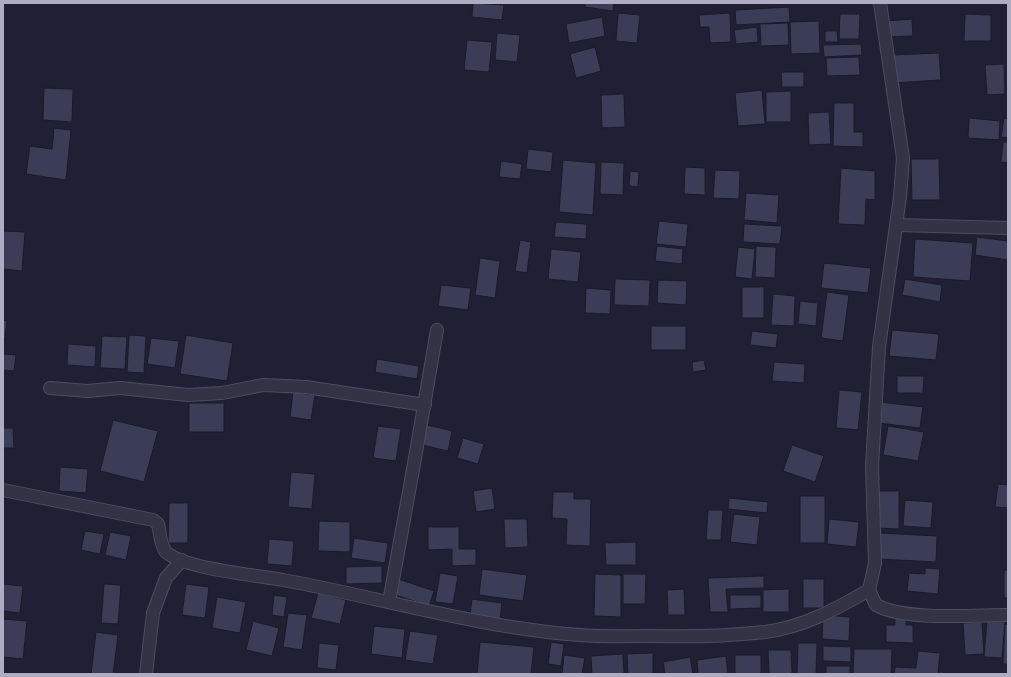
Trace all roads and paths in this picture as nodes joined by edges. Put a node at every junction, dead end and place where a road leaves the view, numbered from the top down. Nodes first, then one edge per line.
1 (880, 3) edge
2 (896, 225) junction
3 (1008, 228) edge
4 (437, 330) dead end
5 (50, 388) dead end
6 (425, 405) junction
7 (3, 490) edge
8 (182, 560) junction
9 (869, 590) junction
10 (389, 602) junction
11 (1008, 615) edge
12 (146, 674) edge

1 - 2 street
2 - 3 street
2 - 9 street
4 - 6 street
5 - 6 street
6 - 10 street
7 - 8 street
8 - 10 street
8 - 12 street
9 - 10 street
9 - 11 street

